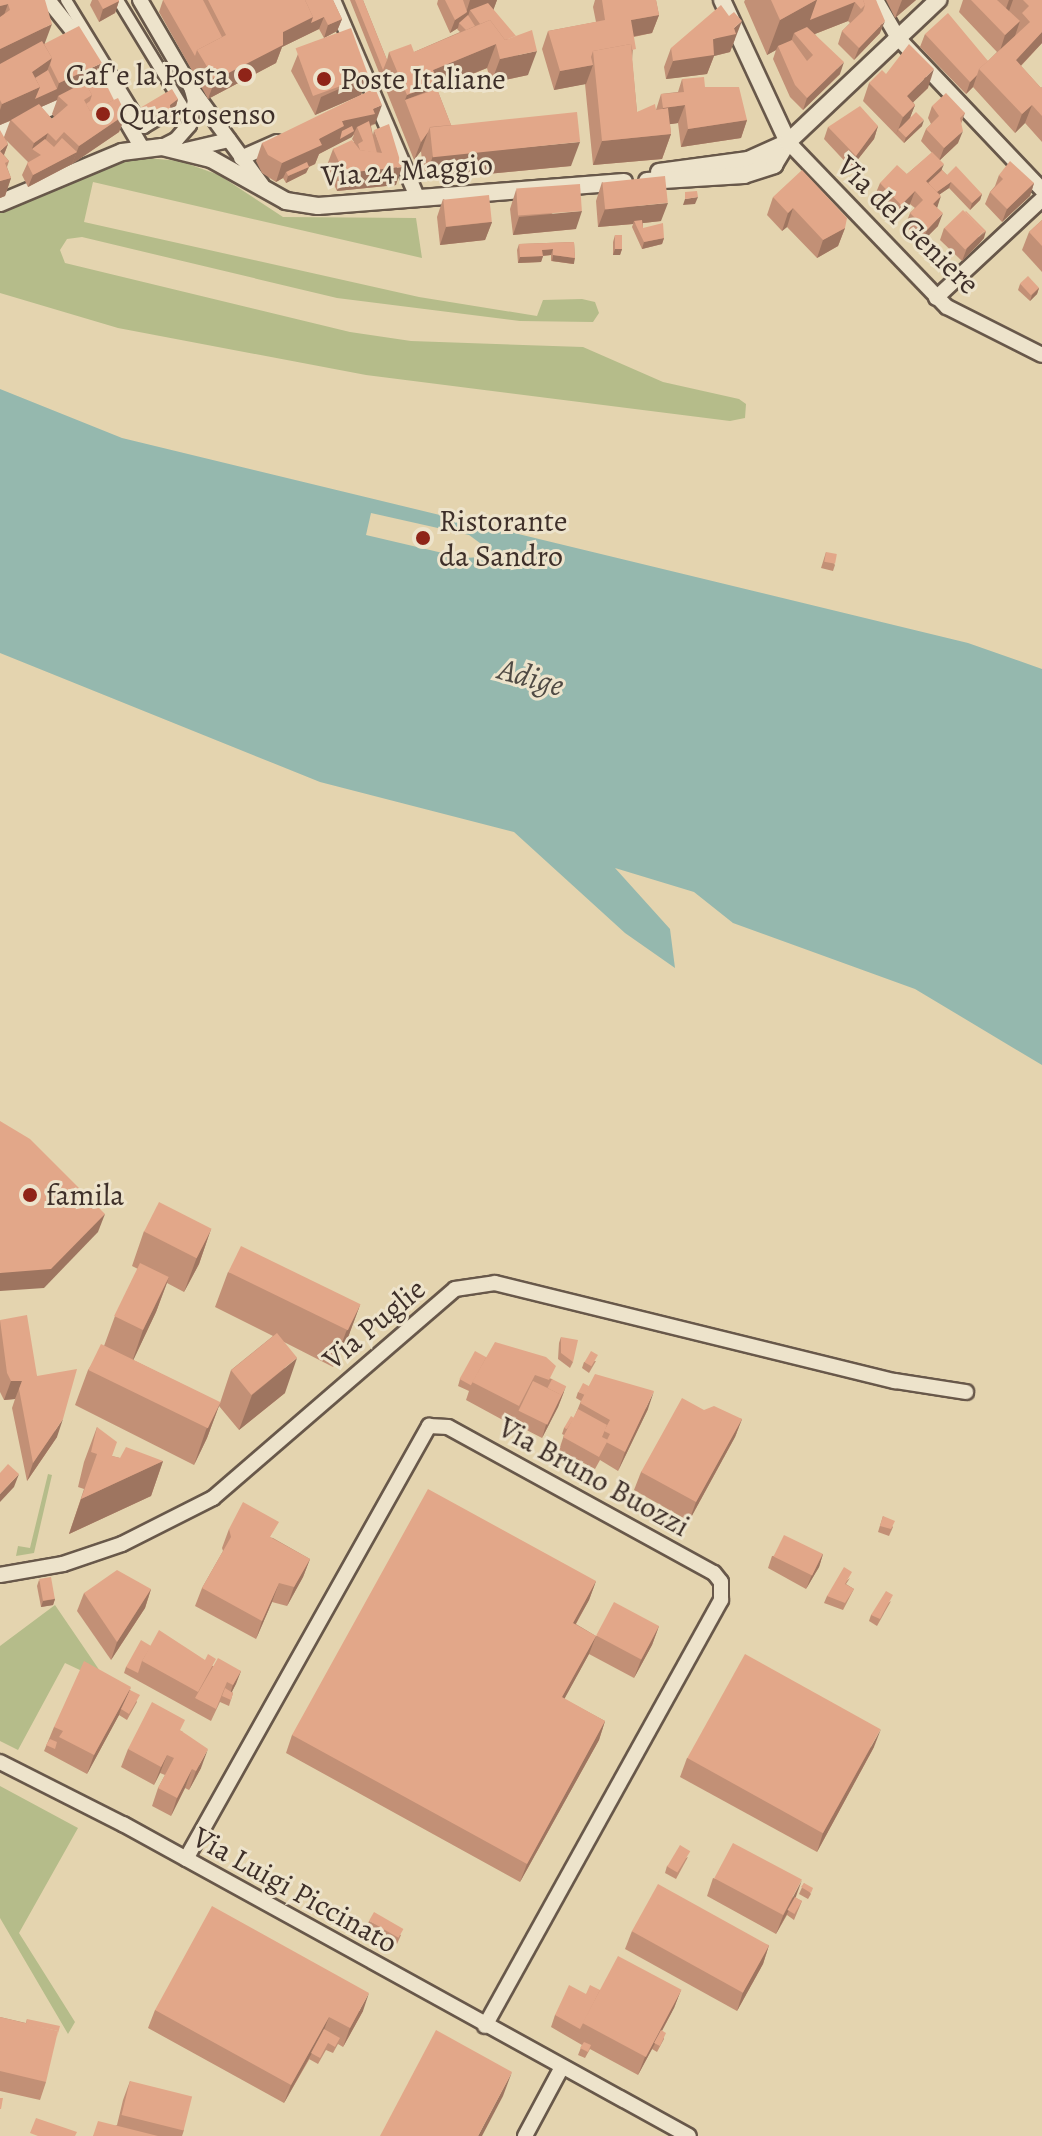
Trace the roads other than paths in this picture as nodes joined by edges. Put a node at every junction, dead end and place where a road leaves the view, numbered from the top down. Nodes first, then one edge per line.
1 (48, 0) edge
2 (66, 0) edge
3 (118, 0) edge
4 (333, 0) edge
5 (722, 0) edge
6 (876, 0) edge
7 (938, 0) edge
8 (167, 4) edge
9 (144, 6) edge
10 (898, 38) junction
11 (105, 82) junction
12 (192, 89) junction
13 (0, 132) edge
14 (295, 134) edge
15 (229, 140) junction
16 (788, 142) junction
17 (162, 147) junction
18 (142, 148) junction
19 (186, 150) junction
20 (241, 158) junction
21 (1042, 190) edge
22 (274, 196) junction
23 (418, 199) junction
24 (1042, 199) edge
25 (0, 203) edge
26 (936, 298) junction
27 (1042, 355) edge
28 (966, 1392) dead end
29 (0, 1575) edge
30 (0, 1762) edge
31 (186, 1859) junction
32 (485, 2026) junction
33 (562, 2067) junction
34 (525, 2136) edge
35 (689, 2136) edge

1 - 11 street
2 - 3 street
4 - 23 street
5 - 16 street
6 - 10 street
7 - 10 street, Via 24 Maggio
8 - 9 street
9 - 12 street
10 - 16 street, Via 24 Maggio
10 - 21 street
11 - 13 street
11 - 18 street
12 - 15 street
12 - 17 street
14 - 20 street
15 - 19 street
15 - 20 street
16 - 23 street, Via 24 Maggio
16 - 26 street, Via del Geniere
17 - 18 street, Via 24 Maggio
17 - 19 street, Via 24 Maggio
18 - 25 street, Via 24 Maggio
19 - 22 street, Via 24 Maggio
20 - 22 street
22 - 23 street, Via 24 Maggio
24 - 26 street
26 - 27 street, Via del Geniere
28 - 29 street, Via Puglie
30 - 31 street, Via Luigi Piccinato
31 - 32 street, Via Luigi Piccinato
31 - 32 street, Via Bruno Buozzi
32 - 33 street, Via Luigi Piccinato
33 - 34 street
33 - 35 street, Via Luigi Piccinato

